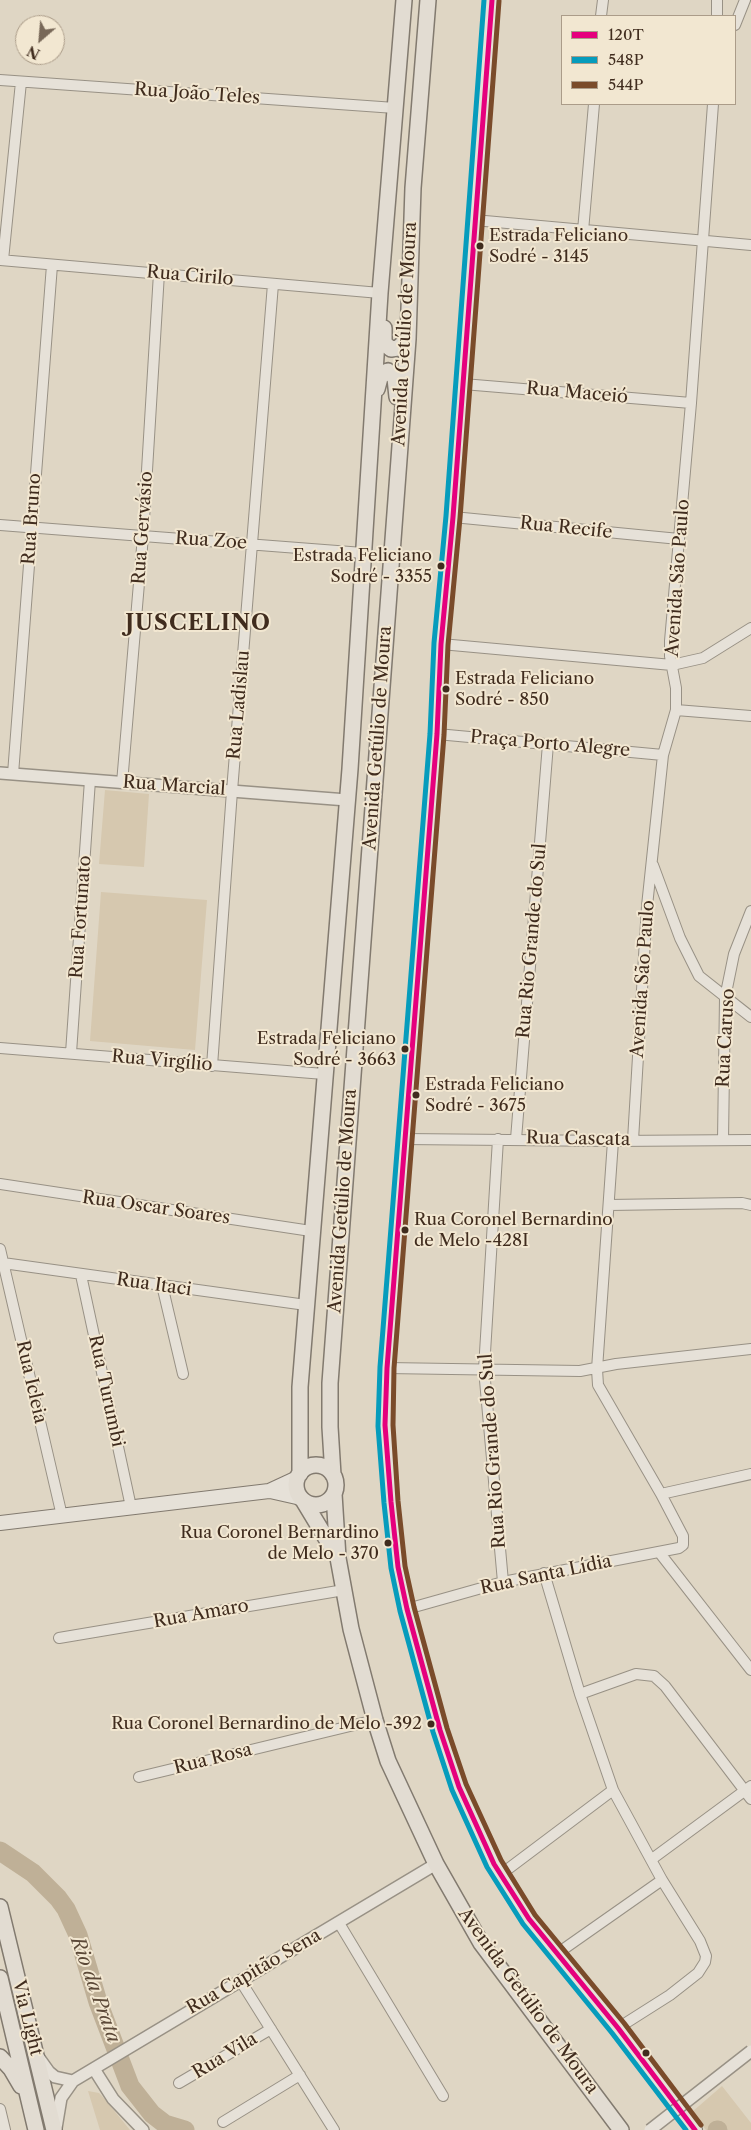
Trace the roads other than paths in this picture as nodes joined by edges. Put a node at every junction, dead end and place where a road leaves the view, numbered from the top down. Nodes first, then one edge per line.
1 (404, 0) edge
2 (428, 0) edge
3 (492, 0) edge
4 (603, 0) edge
5 (717, 0) edge
6 (745, 0) edge
7 (602, 15) edge
8 (717, 15) edge
9 (736, 23) edge
10 (0, 80) edge
11 (21, 82) junction
12 (594, 105) edge
13 (713, 105) edge
14 (395, 108) junction
15 (474, 220) junction
16 (583, 231) junction
17 (702, 240) junction
18 (751, 245) edge
19 (1, 260) edge
20 (52, 264) junction
21 (159, 273) junction
22 (273, 284) junction
23 (380, 293) junction
24 (408, 339) junction
25 (463, 384) junction
26 (691, 403) junction
27 (372, 410) junction
28 (398, 449) junction
29 (453, 517) junction
30 (0, 526) edge
31 (32, 528) junction
32 (143, 536) junction
33 (679, 539) junction
34 (252, 544) junction
35 (362, 553) junction
36 (751, 628) edge
37 (441, 644) junction
38 (672, 666) junction
39 (676, 710) junction
40 (751, 716) edge
41 (437, 734) junction
42 (548, 744) junction
43 (663, 755) junction
44 (0, 773) edge
45 (13, 774) junction
46 (90, 780) junction
47 (122, 782) junction
48 (232, 791) junction
49 (347, 800) junction
50 (652, 864) junction
51 (751, 910) edge
52 (726, 998) junction
53 (751, 1017) edge
54 (0, 1048) edge
55 (71, 1053) junction
56 (212, 1066) junction
57 (324, 1074) junction
58 (404, 1138) junction
59 (498, 1139) junction
60 (516, 1139) junction
61 (633, 1140) junction
62 (723, 1140) junction
63 (751, 1140) edge
64 (613, 1141) junction
65 (0, 1184) edge
66 (609, 1205) junction
67 (751, 1205) edge
68 (312, 1231) junction
69 (0, 1249) edge
70 (3, 1263) junction
71 (81, 1275) junction
72 (162, 1285) junction
73 (306, 1305) junction
74 (751, 1349) edge
75 (387, 1368) junction
76 (597, 1368) junction
77 (484, 1369) junction
78 (183, 1374) dead end
79 (751, 1474) edge
80 (333, 1475) junction
81 (298, 1476) junction
82 (269, 1491) junction
83 (334, 1494) junction
84 (661, 1494) junction
85 (302, 1499) junction
86 (132, 1507) junction
87 (62, 1516) junction
88 (0, 1523) edge
89 (659, 1552) junction
90 (338, 1558) junction
91 (544, 1573) junction
92 (503, 1582) junction
93 (344, 1590) junction
94 (407, 1609) junction
95 (59, 1638) dead end
96 (751, 1670) edge
97 (580, 1694) junction
98 (375, 1720) junction
99 (139, 1777) dead end
100 (613, 1790) junction
101 (749, 1792) edge
102 (652, 1859) junction
103 (436, 1864) junction
104 (500, 1875) junction
105 (662, 1880) junction
106 (0, 1907) edge
107 (339, 1922) junction
108 (558, 1954) junction
109 (0, 1978) edge
110 (240, 1980) junction
111 (618, 2028) junction
112 (271, 2029) junction
113 (35, 2051) junction
114 (751, 2051) edge
115 (0, 2058) edge
116 (98, 2066) junction
117 (300, 2075) junction
118 (73, 2081) junction
119 (179, 2083) dead end
120 (444, 2096) dead end
121 (0, 2109) edge
122 (32, 2112) junction
123 (223, 2122) dead end
124 (693, 2128) edge
125 (5, 2130) edge
126 (36, 2130) edge
127 (55, 2130) edge
128 (144, 2130) edge
129 (334, 2130) edge
130 (621, 2130) edge
131 (650, 2130) edge

1 - 14 main road, Avenida Getúlio de Moura
2 - 24 main road, Avenida Getúlio de Moura
3 - 15 main road
4 - 7 street
5 - 8 street
6 - 9 street
10 - 11 street, Rua João Teles
11 - 14 street, Rua João Teles
11 - 19 street
12 - 16 street
13 - 17 street, Avenida São Paulo
14 - 23 main road, Avenida Getúlio de Moura
15 - 16 street
15 - 25 main road
16 - 17 street
17 - 18 street
17 - 26 street, Avenida São Paulo
19 - 20 street, Rua Cirilo
20 - 21 street, Rua Cirilo
20 - 31 street, Rua Bruno
21 - 22 street, Rua Cirilo
21 - 32 street, Rua Gervásio
22 - 23 street, Rua Cirilo
22 - 34 street, Rua Ladislau
23 - 24 main road
23 - 27 main road, Avenida Getúlio de Moura
24 - 28 main road, Avenida Getúlio de Moura
25 - 26 street, Rua Maceió
25 - 29 main road
26 - 33 street, Avenida São Paulo
27 - 28 main road
27 - 35 main road, Avenida Getúlio de Moura
28 - 80 main road, Avenida Getúlio de Moura
29 - 33 street, Rua Recife
29 - 37 main road
30 - 31 street, Rua Zoe
31 - 32 street, Rua Zoe
31 - 45 street, Rua Bruno
32 - 34 street, Rua Zoe
32 - 47 street, Rua Gervásio
33 - 38 street, Avenida São Paulo
34 - 35 street, Rua Zoe
34 - 48 street, Rua Ladislau
35 - 49 main road, Avenida Getúlio de Moura
36 - 38 street
37 - 38 street
37 - 41 main road
38 - 39 street, Avenida São Paulo
39 - 40 street
39 - 43 street, Avenida São Paulo
41 - 42 street, Praça Porto Alegre
41 - 58 main road
42 - 43 street, Praça Porto Alegre
42 - 60 street, Rua Rio Grande do Sul
43 - 50 street, Avenida São Paulo
44 - 45 street, Rua Marcial
45 - 46 street, Rua Marcial
46 - 47 street, Rua Marcial
46 - 55 street, Rua Fortunato
47 - 48 street, Rua Marcial
48 - 49 street, Rua Marcial
48 - 56 street, Rua Ladislau
49 - 57 main road, Avenida Getúlio de Moura
50 - 52 street
50 - 61 street, Avenida São Paulo
51 - 52 street, Rua Caruso
52 - 53 street
52 - 62 street, Rua Caruso
54 - 55 street, Rua Virgílio
55 - 56 street, Rua Virgílio
56 - 57 street, Rua Virgílio
57 - 68 main road, Avenida Getúlio de Moura
58 - 59 street, Rua Cascata
58 - 75 main road
59 - 60 street, Rua Cascata
59 - 77 street, Rua Rio Grande do Sul
60 - 64 street, Rua Cascata
61 - 62 street, Rua Cascata
61 - 64 street, Rua Cascata
62 - 63 street, Rua Cascata
64 - 66 street
65 - 68 street, Rua Oscar Soares
66 - 67 street
66 - 76 street
68 - 73 main road, Avenida Getúlio de Moura
69 - 70 street, Rua Icleia
70 - 71 street, Rua Itaci
70 - 87 street, Rua Icleia
71 - 72 street, Rua Itaci
71 - 86 street, Rua Turumbi
72 - 73 street, Rua Itaci
72 - 78 street
73 - 81 main road, Avenida Getúlio de Moura
74 - 76 street
75 - 77 street
75 - 94 main road
76 - 77 street
76 - 84 street
77 - 92 street, Rua Rio Grande do Sul
79 - 84 street
80 - 81 main road
80 - 83 main road
81 - 82 main road
81 - 85 main road
82 - 85 main road
82 - 86 main road
83 - 85 main road
83 - 90 main road, Avenida Getúlio de Moura
84 - 89 street, Rua Santa Lídia
85 - 90 main road, Avenida Getúlio de Moura
86 - 87 main road
87 - 88 main road
89 - 91 street, Rua Santa Lídia
89 - 96 street
90 - 93 main road, Avenida Getúlio de Moura
91 - 92 street, Rua Santa Lídia
91 - 97 street
92 - 94 street, Rua Santa Lídia
93 - 95 street, Rua Amaro
93 - 98 main road, Avenida Getúlio de Moura
94 - 104 main road
97 - 100 street
97 - 101 street
98 - 99 street, Rua Rosa
98 - 103 main road, Avenida Getúlio de Moura
100 - 102 street
100 - 104 street
101 - 102 street
102 - 105 street
103 - 107 street, Rua Capitão Sena
103 - 130 main road, Avenida Getúlio de Moura
104 - 108 main road
105 - 108 street
105 - 111 street
106 - 113 main road, Via Light
107 - 110 street, Rua Capitão Sena
107 - 120 street
108 - 111 main road
109 - 122 main road, Via Light
110 - 112 street
110 - 116 street, Rua Capitão Sena
111 - 124 main road
112 - 117 street
112 - 119 street, Rua Vila
113 - 118 street
113 - 127 main road, Via Light
114 - 131 street, bridge
115 - 122 main road
116 - 118 street, Rua Capitão Sena
116 - 128 street
117 - 123 street
117 - 129 street
118 - 127 street, Rua Capitão Sena
121 - 125 street
122 - 126 main road, Via Light

